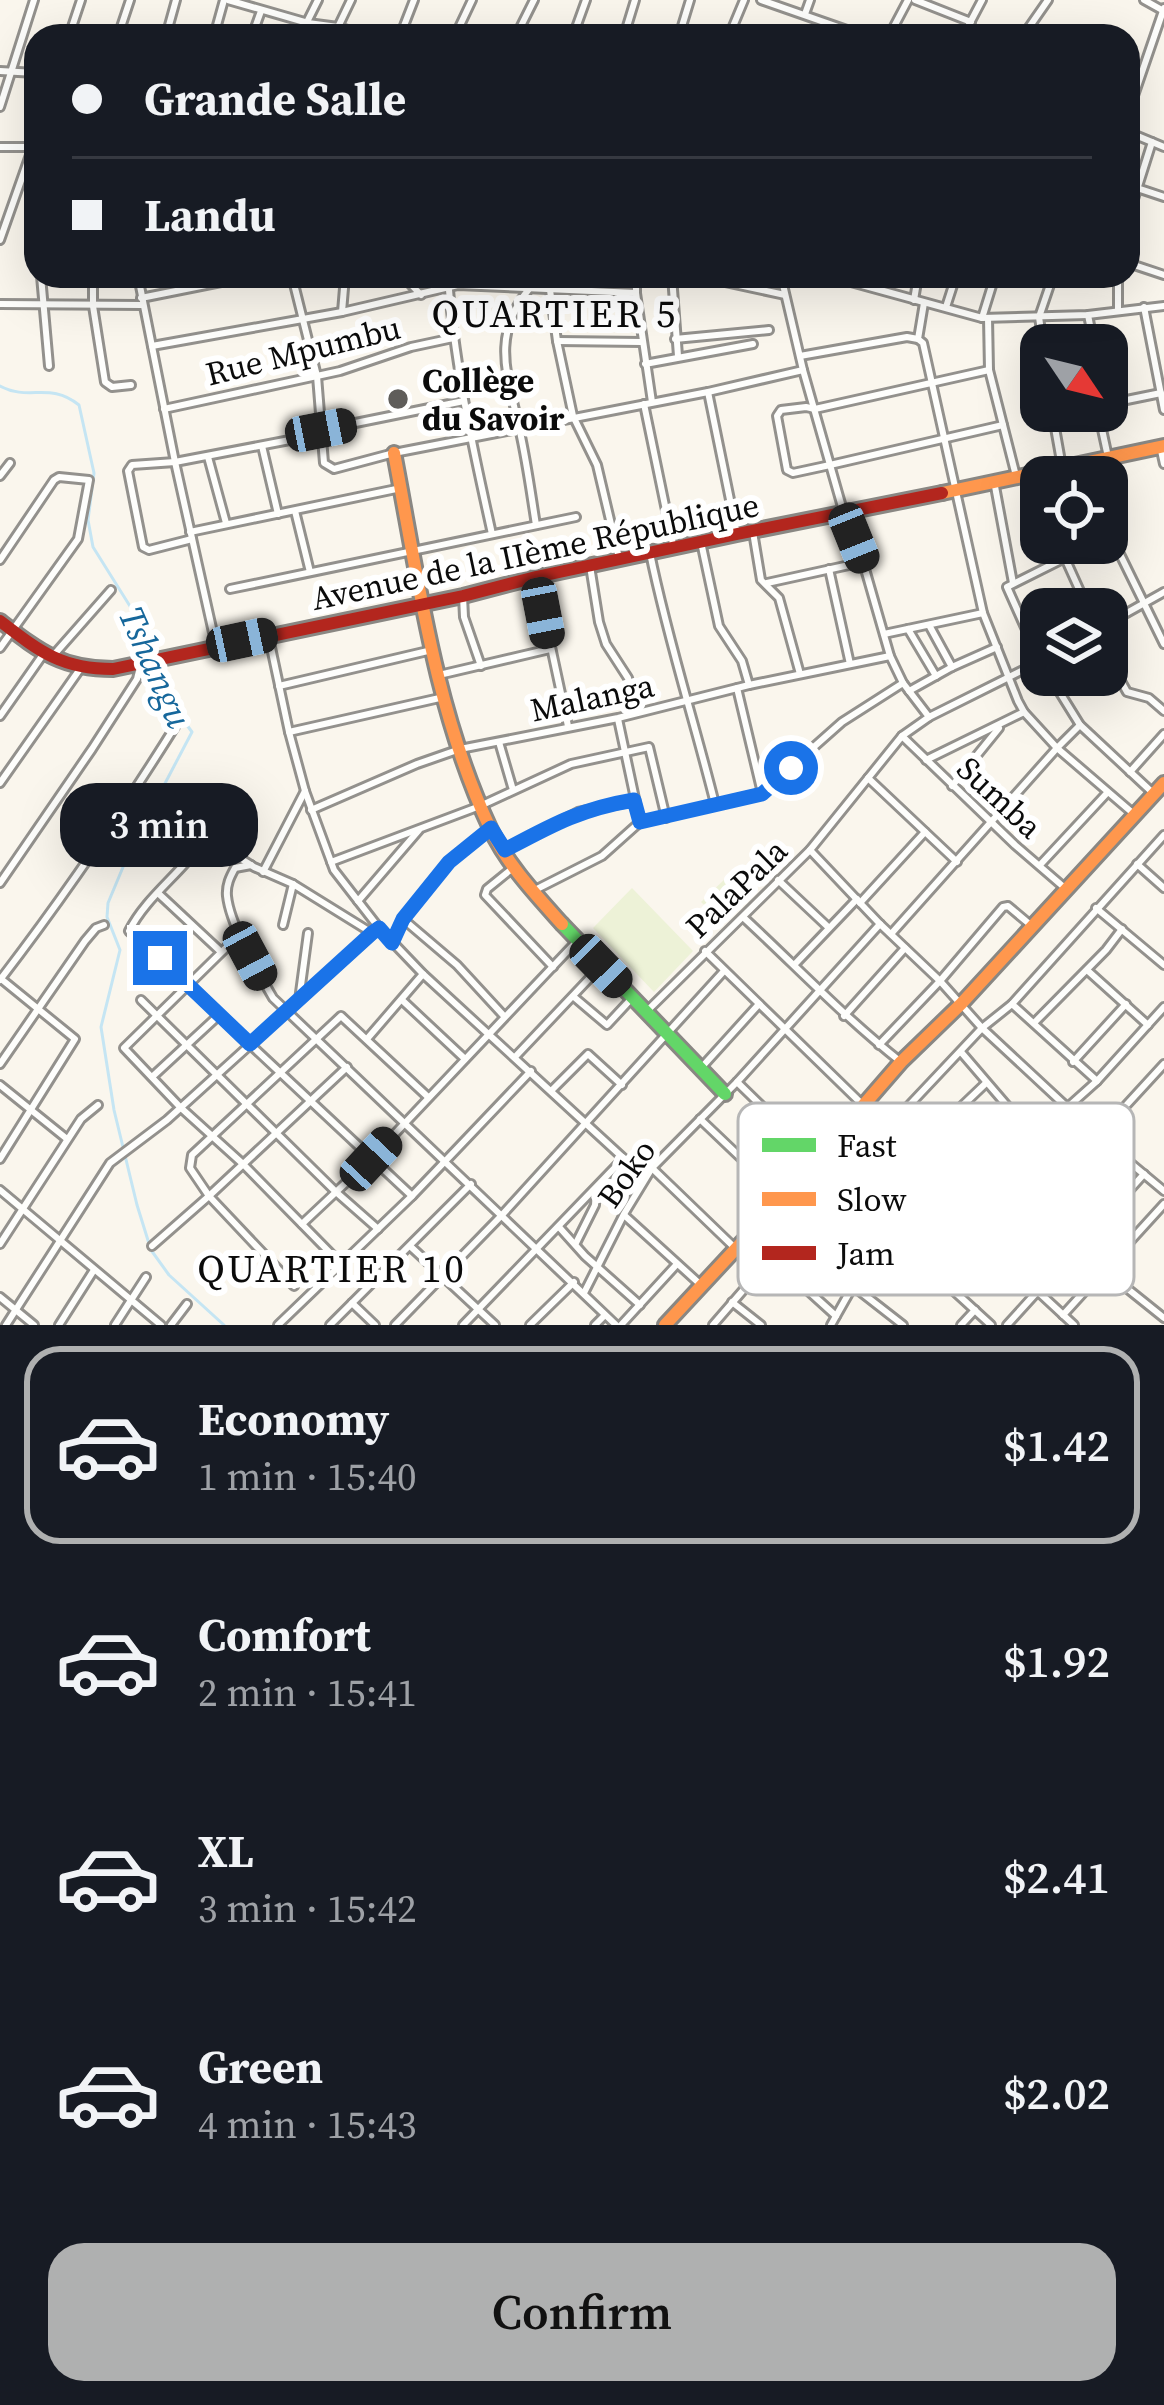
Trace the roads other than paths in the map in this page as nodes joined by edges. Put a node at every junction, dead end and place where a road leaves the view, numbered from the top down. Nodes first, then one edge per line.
1 (226, 0) edge
2 (318, 0) edge
3 (761, 0) edge
4 (810, 0) edge
5 (911, 0) edge
6 (982, 0) edge
7 (1144, 0) edge
8 (262, 10) junction
9 (1164, 10) edge
10 (805, 14) junction
11 (970, 22) joint
12 (308, 23) junction
13 (257, 24) edge
14 (316, 24) edge
15 (832, 24) edge
16 (24, 31) edge
17 (0, 71) edge
18 (11, 71) junction
19 (24, 72) edge
20 (1141, 79) edge
21 (0, 107) edge
22 (1164, 136) edge
23 (1159, 145) edge
24 (24, 174) edge
25 (1140, 182) edge
26 (0, 240) edge
27 (42, 288) edge
28 (93, 288) edge
29 (140, 288) edge
30 (188, 288) edge
31 (295, 288) edge
32 (344, 288) edge
33 (414, 288) edge
34 (521, 288) edge
35 (636, 288) edge
36 (673, 288) edge
37 (752, 288) edge
38 (783, 288) edge
39 (865, 288) edge
40 (916, 288) edge
41 (952, 288) edge
42 (991, 288) edge
43 (1049, 288) edge
44 (1118, 288) edge
45 (448, 289) joint
46 (529, 289) junction
47 (550, 290) junction
48 (636, 293) junction
49 (421, 295) junction
50 (784, 295) junction
51 (914, 300) junction
52 (142, 302) junction
53 (924, 303) junction
54 (0, 304) edge
55 (44, 304) junction
56 (1164, 305) edge
57 (93, 306) junction
58 (946, 308) junction
59 (1144, 308) junction
60 (1118, 310) junction
61 (342, 312) junction
62 (1088, 315) junction
63 (1039, 317) junction
64 (985, 318) junction
65 (302, 320) junction
66 (1040, 324) edge
67 (1090, 324) edge
68 (769, 330) dead end
69 (453, 338) junction
70 (675, 339) junction
71 (918, 339) junction
72 (556, 341) junction
73 (642, 343) junction
74 (753, 344) dead end
75 (152, 346) junction
76 (800, 356) junction
77 (678, 357) junction
78 (645, 364) junction
79 (49, 366) dead end
80 (803, 370) junction
81 (989, 370) junction
82 (317, 376) junction
83 (933, 382) junction
84 (131, 385) dead end
85 (708, 392) junction
86 (1161, 393) junction
87 (1128, 400) edge
88 (464, 401) junction
89 (648, 403) junction
90 (814, 409) junction
91 (164, 410) junction
92 (1164, 410) edge
93 (573, 416) junction
94 (1003, 425) junction
95 (519, 428) junction
96 (321, 432) junction
97 (471, 438) junction
98 (946, 439) junction
99 (262, 446) junction
100 (1162, 446) edge
101 (394, 453) junction
102 (208, 455) junction
103 (1110, 456) edge
104 (175, 461) junction
105 (10, 463) dead end
106 (1164, 464) edge
107 (830, 465) junction
108 (0, 476) edge
109 (1016, 476) junction
110 (1020, 476) edge
111 (994, 481) junction
112 (400, 488) junction
113 (955, 489) junction
114 (296, 511) junction
115 (278, 514) junction
116 (844, 514) junction
117 (576, 518) dead end
118 (226, 523) junction
119 (536, 525) junction
120 (753, 531) junction
121 (492, 534) junction
122 (737, 534) junction
123 (191, 535) junction
124 (701, 542) junction
125 (411, 550) junction
126 (674, 550) junction
127 (650, 553) junction
128 (0, 560) edge
129 (619, 560) junction
130 (863, 562) junction
131 (1053, 564) edge
132 (1124, 564) edge
133 (590, 566) junction
134 (829, 569) junction
135 (310, 572) junction
136 (536, 577) junction
137 (766, 583) junction
138 (1013, 583) junction
139 (230, 589) dead end
140 (111, 590) dead end
141 (1164, 592) edge
142 (463, 596) junction
143 (1143, 602) junction
144 (424, 604) junction
145 (1128, 611) edge
146 (983, 614) junction
147 (1020, 618) edge
148 (928, 625) junction
149 (6, 626) edge
150 (908, 629) junction
151 (884, 634) junction
152 (269, 635) junction
153 (1164, 644) edge
154 (216, 646) junction
155 (997, 647) junction
156 (0, 648) edge
157 (550, 649) junction
158 (431, 650) junction
159 (890, 656) junction
160 (47, 657) junction
161 (141, 663) junction
162 (850, 664) junction
163 (481, 666) junction
164 (952, 667) junction
165 (80, 669) junction
166 (1020, 672) edge
167 (800, 674) junction
168 (439, 675) junction
169 (936, 676) junction
170 (1010, 677) junction
171 (903, 683) junction
172 (279, 686) junction
173 (749, 686) junction
174 (737, 688) junction
175 (909, 691) junction
176 (1128, 692) edge
177 (1061, 696) edge
178 (443, 697) junction
179 (688, 700) junction
180 (1164, 711) edge
181 (639, 712) junction
182 (1024, 712) junction
183 (0, 716) edge
184 (929, 717) junction
185 (618, 718) junction
186 (176, 725) dead end
187 (1000, 725) junction
188 (1080, 725) junction
189 (568, 727) junction
190 (289, 732) junction
191 (1164, 734) edge
192 (902, 736) junction
193 (499, 741) junction
194 (1057, 748) junction
195 (460, 749) junction
196 (625, 752) junction
197 (926, 760) junction
198 (1130, 772) junction
199 (868, 778) junction
200 (0, 783) edge
201 (1164, 783) edge
202 (952, 786) junction
203 (512, 790) junction
204 (305, 791) junction
205 (1107, 793) junction
206 (762, 794) junction
207 (1154, 794) junction
208 (634, 800) junction
209 (715, 804) junction
210 (480, 806) junction
211 (311, 809) junction
212 (1135, 815) junction
213 (665, 818) junction
214 (640, 822) junction
215 (992, 824) junction
216 (188, 825) dead end
217 (421, 827) junction
218 (491, 828) junction
219 (925, 832) junction
220 (1164, 835) edge
221 (206, 836) junction
222 (505, 850) junction
223 (810, 850) junction
224 (331, 862) junction
225 (957, 862) junction
226 (1137, 864) junction
227 (251, 865) junction
228 (1040, 865) junction
229 (515, 866) junction
230 (263, 872) junction
231 (778, 880) junction
232 (0, 883) edge
233 (293, 884) junction
234 (1163, 885) edge
235 (1068, 890) junction
236 (533, 891) junction
237 (159, 894) junction
238 (358, 901) junction
239 (858, 901) junction
240 (1096, 908) junction
241 (743, 917) junction
242 (403, 919) junction
243 (880, 924) junction
244 (104, 925) dead end
245 (283, 925) dead end
246 (1034, 927) junction
247 (829, 928) junction
248 (1122, 928) junction
249 (376, 930) junction
250 (308, 933) dead end
251 (240, 934) junction
252 (891, 934) junction
253 (577, 941) junction
254 (392, 943) junction
255 (904, 948) junction
256 (220, 951) junction
257 (705, 951) junction
258 (795, 964) junction
259 (1164, 965) edge
260 (601, 966) junction
261 (553, 967) junction
262 (724, 970) junction
263 (1087, 970) junction
264 (423, 974) junction
265 (0, 979) edge
266 (940, 981) junction
267 (188, 984) junction
268 (820, 993) junction
269 (574, 997) junction
270 (632, 998) junction
271 (141, 1000) dead end
272 (299, 1000) junction
273 (402, 1000) junction
274 (758, 1004) junction
275 (961, 1004) junction
276 (1012, 1004) junction
277 (1126, 1004) junction
278 (1164, 1007) edge
279 (38, 1009) junction
280 (287, 1011) junction
281 (646, 1012) junction
282 (156, 1013) junction
283 (219, 1015) junction
284 (505, 1016) junction
285 (844, 1016) junction
286 (1034, 1023) junction
287 (1148, 1025) junction
288 (982, 1028) junction
289 (783, 1030) junction
290 (488, 1034) junction
291 (668, 1036) junction
292 (367, 1039) junction
293 (317, 1040) junction
294 (185, 1044) junction
295 (250, 1044) junction
296 (879, 1045) junction
297 (961, 1052) junction
298 (515, 1057) junction
299 (464, 1059) junction
300 (901, 1062) junction
301 (1073, 1062) junction
302 (0, 1064) edge
303 (1164, 1064) edge
304 (347, 1067) junction
305 (700, 1068) junction
306 (531, 1071) junction
307 (281, 1073) junction
308 (216, 1074) junction
309 (152, 1077) junction
310 (1097, 1081) junction
311 (737, 1082) junction
312 (986, 1083) junction
313 (622, 1084) junction
314 (0, 1085) edge
315 (552, 1090) junction
316 (725, 1094) junction
317 (428, 1097) junction
318 (310, 1100) junction
319 (759, 1103) edge
320 (861, 1103) edge
321 (867, 1103) edge
322 (912, 1103) edge
323 (965, 1103) edge
324 (1004, 1103) edge
325 (1063, 1103) edge
326 (1073, 1103) edge
327 (1128, 1103) edge
328 (247, 1105) junction
329 (98, 1106) dead end
330 (180, 1107) junction
331 (31, 1110) junction
332 (700, 1119) junction
333 (405, 1121) junction
334 (587, 1123) junction
335 (276, 1132) junction
336 (212, 1137) junction
337 (68, 1139) junction
338 (738, 1155) edge
339 (371, 1159) junction
340 (623, 1159) junction
341 (0, 1160) edge
342 (446, 1161) junction
343 (243, 1164) junction
344 (1134, 1166) edge
345 (652, 1168) junction
346 (1144, 1174) junction
347 (645, 1178) junction
348 (471, 1184) junction
349 (1134, 1185) edge
350 (596, 1189) junction
351 (0, 1190) edge
352 (1164, 1191) edge
353 (336, 1192) junction
354 (209, 1196) junction
355 (412, 1196) junction
356 (1164, 1204) edge
357 (22, 1209) junction
358 (624, 1214) junction
359 (502, 1215) junction
360 (302, 1224) junction
361 (559, 1227) junction
362 (378, 1229) junction
363 (1134, 1236) edge
364 (58, 1240) junction
365 (576, 1243) junction
366 (0, 1244) edge
367 (409, 1245) junction
368 (152, 1246) dead end
369 (537, 1249) junction
370 (736, 1250) joint
371 (342, 1264) junction
372 (677, 1264) junction
373 (598, 1266) junction
374 (94, 1270) junction
375 (442, 1276) junction
376 (146, 1277) dead end
377 (574, 1282) junction
378 (701, 1285) junction
379 (294, 1286) dead end
380 (584, 1293) junction
381 (1134, 1294) edge
382 (738, 1295) edge
383 (814, 1295) edge
384 (848, 1295) edge
385 (865, 1295) edge
386 (960, 1295) edge
387 (1035, 1295) edge
388 (1039, 1295) edge
389 (1080, 1295) edge
390 (0, 1297) edge
391 (129, 1300) junction
392 (732, 1302) junction
393 (352, 1303) junction
394 (187, 1304) dead end
395 (640, 1305) junction
396 (975, 1309) junction
397 (15, 1310) junction
398 (478, 1310) junction
399 (605, 1315) junction
400 (1063, 1315) junction
401 (836, 1316) junction
402 (1164, 1318) edge
403 (758, 1324) edge
404 (6, 1325) edge
405 (34, 1325) edge
406 (59, 1325) edge
407 (115, 1325) edge
408 (161, 1325) edge
409 (172, 1325) edge
410 (278, 1325) edge
411 (330, 1325) edge
412 (375, 1325) edge
413 (395, 1325) edge
414 (463, 1325) edge
415 (495, 1325) edge
416 (530, 1325) edge
417 (595, 1325) edge
418 (619, 1325) edge
419 (664, 1325) edge
420 (713, 1325) edge
421 (831, 1325) edge
422 (903, 1325) edge
423 (961, 1325) edge
424 (992, 1325) edge
425 (1007, 1325) edge
426 (1074, 1325) edge

1 - 8 street
2 - 12 street
3 - 10 street
4 - 10 street
5 - 11 street
6 - 11 street
7 - 9 street
8 - 12 street
8 - 13 street
9 - 20 street
10 - 15 street
12 - 14 street
16 - 18 street
17 - 18 street
18 - 19 street
18 - 21 street
22 - 23 street
23 - 25 street
24 - 26 street
27 - 55 street
28 - 57 street
29 - 52 street
30 - 52 street
31 - 65 street
32 - 61 street
33 - 49 street
34 - 46 street
35 - 48 street
36 - 70 street
37 - 50 street
38 - 50 street
39 - 51 street
40 - 51 street
41 - 58 street
42 - 64 street
43 - 63 street
44 - 60 street
45 - 49 street
45 - 69 street
46 - 47 street
46 - 95 street
47 - 48 street
47 - 72 street
48 - 73 street
49 - 61 street
50 - 76 street
51 - 53 street
52 - 57 street
52 - 75 street
53 - 58 street
53 - 71 street
54 - 55 street
55 - 57 street
55 - 79 street
56 - 59 street
57 - 84 street
58 - 64 street
59 - 60 street
59 - 86 street
60 - 62 street
61 - 65 street
62 - 63 street
62 - 67 street
63 - 64 street
63 - 66 street
64 - 81 street
65 - 75 street
65 - 82 street
68 - 70 street
69 - 82 street, Rue Mpumbu
69 - 88 street
70 - 77 street
71 - 76 street
71 - 83 street
72 - 73 street
72 - 93 street
73 - 78 street
74 - 77 street
75 - 91 street
76 - 80 street
77 - 78 street
78 - 89 street
80 - 85 street
80 - 90 street
81 - 83 street
81 - 94 street
82 - 91 street, Rue Mpumbu
82 - 96 street
83 - 90 street
83 - 98 street
85 - 89 street
85 - 122 street
86 - 87 street
86 - 92 street
88 - 96 street
88 - 97 street
89 - 93 street
89 - 126 street
90 - 107 street
90 - 107 street
91 - 104 street
93 - 95 street
93 - 129 street
94 - 98 street
94 - 109 street
95 - 97 street
95 - 119 street
96 - 99 street
96 - 101 street
97 - 101 street
97 - 121 street
98 - 107 street
98 - 113 street
99 - 102 street
99 - 115 street
100 - 103 street, Avenue de la IIème République
100 - 106 street
101 - 112 street
102 - 104 street
102 - 118 street
104 - 123 street
104 - 123 street
105 - 108 street
107 - 116 street
109 - 110 street, Avenue de la IIème République
109 - 111 street, Avenue de la IIème République
111 - 113 street, Avenue de la IIème République
111 - 138 street
112 - 114 street
112 - 125 street
113 - 116 street, Avenue de la IIème République
113 - 146 street
114 - 115 street
114 - 135 street
115 - 118 street
116 - 120 street, Avenue de la IIème République
116 - 130 street
117 - 119 street
118 - 123 street
119 - 121 street
120 - 122 street, Avenue de la IIème République
120 - 137 street
121 - 125 street
122 - 124 street, Avenue de la IIème République
123 - 154 street
124 - 126 street, Avenue de la IIème République
124 - 173 street
125 - 135 street
125 - 144 street
126 - 127 street, Avenue de la IIème République
127 - 129 street, Avenue de la IIème République
127 - 179 street
128 - 149 street
129 - 133 street, Avenue de la IIème République
130 - 134 street
130 - 151 street
131 - 138 street
132 - 143 street
133 - 136 street, Avenue de la IIème République
133 - 181 street
134 - 137 street
134 - 162 street
135 - 139 street
136 - 142 street, Avenue de la IIème République
136 - 157 street
137 - 167 street
138 - 147 street
140 - 160 street
141 - 143 street
142 - 144 street, Avenue de la IIème République
142 - 163 street
143 - 145 street
143 - 153 street
144 - 152 street, Avenue de la IIème République
144 - 158 street
146 - 148 street
146 - 155 street
148 - 150 street
148 - 164 street
149 - 156 street
149 - 160 street, Avenue de la IIème République
150 - 151 street
150 - 169 street
151 - 159 street
152 - 154 street, Avenue de la IIème République
152 - 172 street
154 - 161 street, Avenue de la IIème République
155 - 164 street
155 - 170 street
157 - 163 street
157 - 189 street
158 - 168 street
158 - 172 street
159 - 162 street, Malanga
159 - 171 street
160 - 165 street, Avenue de la IIème République
160 - 183 street
161 - 165 street, Avenue de la IIème République
161 - 232 street
162 - 167 street, Malanga
163 - 168 street
164 - 169 street
165 - 200 street
166 - 170 street, PalaPala
167 - 173 street, Malanga
168 - 178 street
169 - 175 street
170 - 182 street
170 - 184 street, PalaPala
171 - 175 street
171 - 206 street
172 - 190 street
173 - 174 street, Malanga
174 - 179 street, Malanga
174 - 206 street
175 - 184 street
176 - 180 street
177 - 188 street
178 - 190 street
178 - 195 street
179 - 181 street, Malanga
179 - 209 street
181 - 185 street, Malanga
182 - 187 street
182 - 194 street
184 - 192 street, PalaPala
185 - 189 street, Malanga
185 - 196 street
186 - 265 street
187 - 197 street
187 - 202 street
188 - 194 street
188 - 198 street
189 - 193 street, Malanga
190 - 204 street
191 - 198 street
192 - 197 street, Sumba
192 - 199 street, PalaPala
193 - 195 street, Malanga
193 - 203 street
194 - 205 street
194 - 215 street
195 - 210 street
195 - 211 street, Malanga
196 - 203 street, Malanga
196 - 208 street
196 - 213 street, Malanga
197 - 202 street, Sumba
198 - 207 street
199 - 219 street
199 - 223 street, PalaPala
201 - 207 street
202 - 215 street, Sumba
203 - 210 street, Malanga
204 - 211 street
204 - 230 street
205 - 212 street
205 - 228 street
206 - 209 street
207 - 212 street
208 - 214 street
208 - 222 street
209 - 213 street
210 - 217 street, Malanga
210 - 218 street
211 - 224 street
212 - 235 street
213 - 214 street
214 - 236 street
215 - 225 street
215 - 228 street, Sumba
216 - 221 street
217 - 224 street, Malanga
217 - 238 street
218 - 222 street
218 - 242 street
219 - 225 street
219 - 239 street
220 - 226 street
221 - 227 street
221 - 237 street
222 - 229 street
223 - 231 street, PalaPala
223 - 239 street
224 - 238 street
225 - 252 street
226 - 234 street
226 - 240 street
227 - 230 street
227 - 251 street
228 - 235 street, Sumba
229 - 236 street
229 - 261 street
230 - 233 street
231 - 241 street, PalaPala
231 - 247 street
233 - 245 street
233 - 249 street
235 - 246 street
236 - 253 street
237 - 256 street
237 - 267 street
238 - 249 street
239 - 243 street
239 - 247 street
240 - 248 street
240 - 276 street
241 - 257 street, PalaPala
241 - 258 street
242 - 254 street
242 - 284 street
243 - 252 street
243 - 268 street
244 - 279 street
246 - 266 street
246 - 275 street
247 - 258 street
248 - 259 street
248 - 263 street
249 - 254 street
249 - 272 street
250 - 272 street
251 - 256 street
251 - 280 street
252 - 255 street
253 - 260 street
253 - 261 street
254 - 264 street
255 - 266 street
255 - 285 street
256 - 267 street
257 - 262 street
257 - 281 street, PalaPala
258 - 268 street
260 - 269 street
260 - 270 street
261 - 284 street
262 - 274 street
262 - 291 street, Boko
263 - 277 street
263 - 286 street
264 - 273 street
264 - 290 street
265 - 279 street
266 - 275 street
266 - 296 street
267 - 282 street
267 - 283 street
268 - 285 street
268 - 289 street, Boko
269 - 270 street
269 - 298 street
270 - 281 street
271 - 282 street
272 - 280 street
273 - 292 street
273 - 299 street
274 - 289 street
274 - 305 street
275 - 288 street
275 - 300 street
276 - 286 street
276 - 288 street
277 - 287 street
277 - 301 street
278 - 287 street
279 - 302 street
279 - 331 street
280 - 293 street
280 - 295 street
281 - 291 street
282 - 294 street
282 - 309 street
283 - 294 street
283 - 295 street
284 - 290 street
285 - 296 street
286 - 301 street
287 - 310 street
288 - 297 street
288 - 325 street
289 - 311 street, Boko
289 - 320 street
290 - 298 street
290 - 299 street
291 - 305 street
291 - 313 street, Boko
292 - 293 street
292 - 317 street
293 - 304 street
293 - 307 street
294 - 308 street
294 - 309 street
295 - 307 street
295 - 308 street
296 - 300 street
297 - 312 street
297 - 322 street
298 - 306 street
299 - 317 street
300 - 321 street
301 - 310 street
303 - 327 street
304 - 318 street
304 - 333 street
305 - 316 street
306 - 315 street
306 - 342 street
307 - 318 street
307 - 328 street
308 - 328 street
308 - 330 street
309 - 330 street
310 - 326 street
311 - 316 street, Boko
311 - 319 street
312 - 323 street
312 - 324 street
313 - 315 street
313 - 334 street, Boko
314 - 331 street
315 - 334 street
316 - 332 street, Boko
317 - 333 street
318 - 335 street
318 - 339 street
328 - 335 street
328 - 336 street
329 - 337 street
330 - 336 street
330 - 364 street
331 - 337 street
331 - 341 street
332 - 338 street
332 - 345 street, Boko
333 - 339 street
333 - 342 street
334 - 340 street
334 - 359 street, Boko
335 - 343 street
335 - 353 street
336 - 343 street
336 - 354 street
337 - 357 street
339 - 353 street
339 - 355 street
340 - 347 street
340 - 350 street
342 - 348 street
342 - 355 street
343 - 354 street
343 - 360 street
344 - 346 street
345 - 347 street, Boko
345 - 370 street
346 - 349 street
346 - 352 street
347 - 358 street, Boko
348 - 359 street
348 - 367 street
350 - 361 street
350 - 365 street
351 - 357 street
353 - 360 street
353 - 362 street
354 - 368 street
354 - 379 street
355 - 362 street
356 - 363 street
357 - 364 street
357 - 366 street
358 - 372 street
358 - 373 street, Boko
359 - 369 street
359 - 375 street, Boko
360 - 371 street
361 - 365 street
361 - 369 street
362 - 371 street
364 - 374 street
364 - 397 street
365 - 373 street
367 - 375 street
367 - 393 street
369 - 377 street
369 - 398 street
370 - 378 street
371 - 410 street
372 - 378 street
372 - 395 street
373 - 380 street, Boko
373 - 395 street
374 - 391 street
374 - 406 street
375 - 398 street
375 - 413 street, Boko
376 - 391 street
377 - 380 street
377 - 416 street
378 - 419 street
380 - 399 street
381 - 402 street
382 - 392 street
383 - 401 street
384 - 401 street
385 - 422 street
386 - 396 street
387 - 425 street
388 - 400 street
389 - 400 street
390 - 397 street
391 - 407 street
391 - 408 street
392 - 403 street
392 - 420 street
393 - 411 street
393 - 412 street
394 - 409 street
395 - 418 street
396 - 423 street
396 - 424 street
397 - 404 street
397 - 405 street
398 - 414 street
398 - 415 street
399 - 417 street
399 - 418 street
400 - 426 street
401 - 421 street

